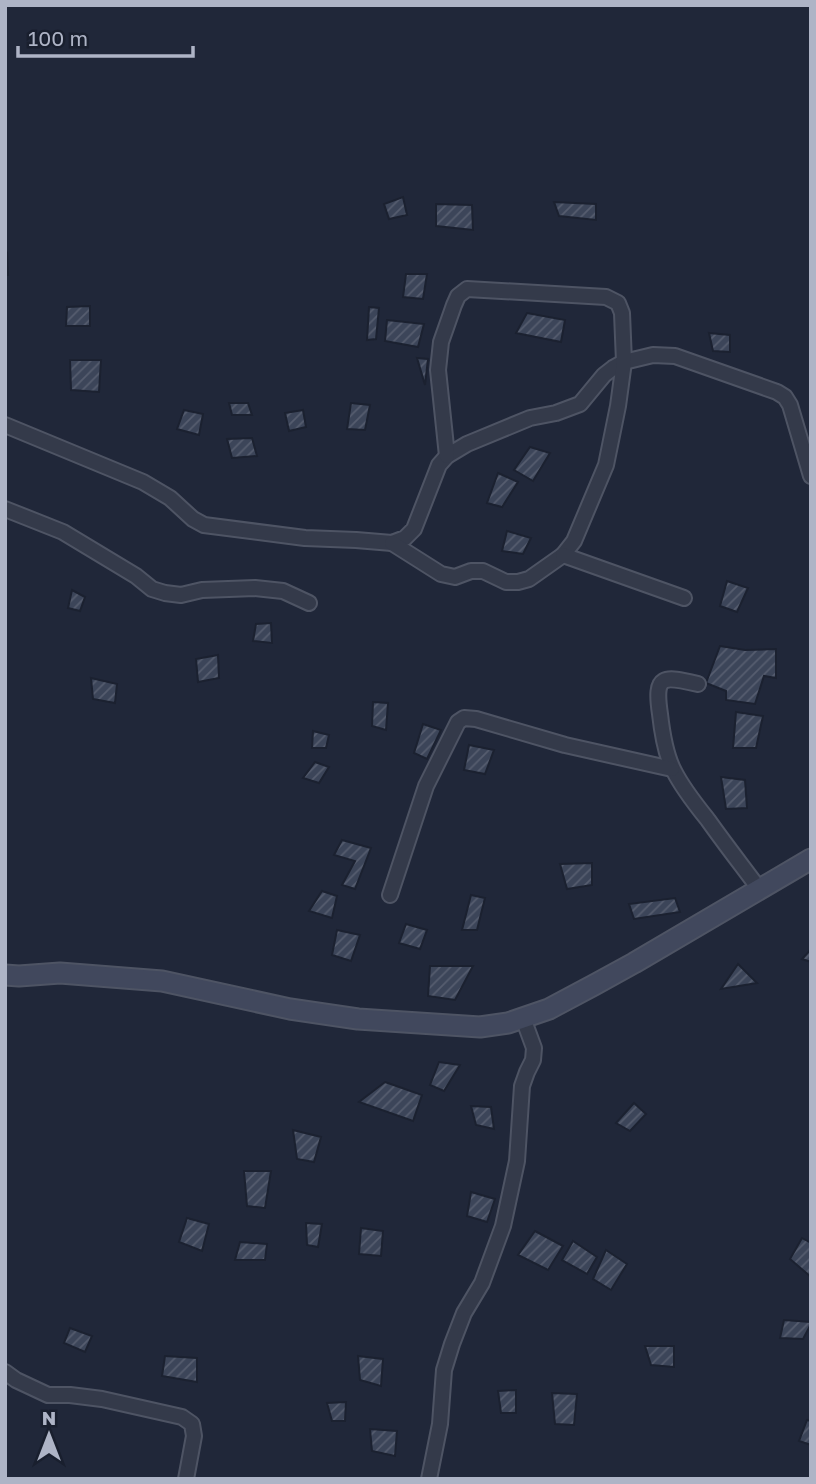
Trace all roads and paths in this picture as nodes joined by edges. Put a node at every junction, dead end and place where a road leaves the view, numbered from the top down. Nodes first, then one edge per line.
1 (624, 362) junction
2 (5, 425) edge
3 (447, 456) junction
4 (811, 476) edge
5 (5, 509) edge
6 (392, 543) junction
7 (563, 555) junction
8 (684, 598) dead end
9 (309, 603) dead end
10 (698, 684) dead end
11 (672, 769) junction
12 (811, 859) edge
13 (760, 890) junction
14 (390, 895) dead end
15 (5, 975) edge
16 (523, 1018) junction
17 (5, 1372) edge
18 (186, 1479) edge
19 (429, 1479) edge

1 - 3 street
1 - 3 street
1 - 4 street
1 - 7 street
2 - 6 street
3 - 6 street
5 - 9 street
6 - 7 street
7 - 8 street
10 - 11 street
11 - 13 street
11 - 14 street
12 - 13 street
13 - 16 street
15 - 16 street
16 - 19 street
17 - 18 street

